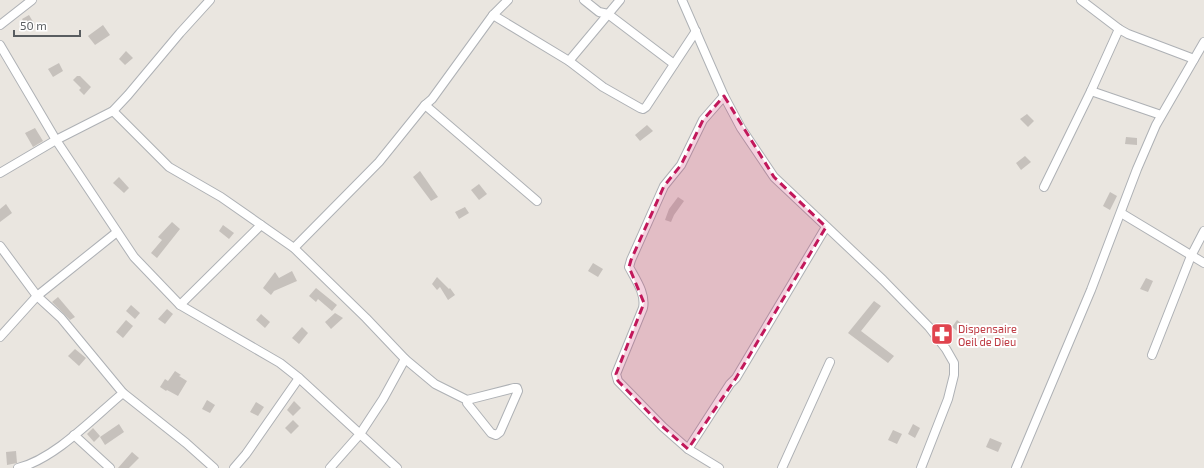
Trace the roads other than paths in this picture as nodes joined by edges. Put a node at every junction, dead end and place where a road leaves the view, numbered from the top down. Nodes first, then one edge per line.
1 (32, 0) edge
2 (210, 0) edge
3 (508, 0) edge
4 (584, 0) edge
5 (620, 0) edge
6 (682, 0) edge
7 (1081, 0) edge
8 (608, 14) junction
9 (493, 15) junction
10 (0, 25) edge
11 (1119, 29) junction
12 (696, 31) junction
13 (1204, 42) edge
14 (0, 45) edge
15 (1194, 59) junction
16 (570, 61) junction
17 (674, 64) junction
18 (1091, 91) junction
19 (724, 96) junction
20 (425, 105) junction
21 (113, 111) junction
22 (1161, 115) junction
23 (56, 140) junction
24 (0, 173) edge
25 (1044, 186) dead end
26 (537, 201) dead end
27 (1121, 214) junction
28 (261, 225) junction
29 (826, 227) junction
30 (1204, 231) edge
31 (117, 232) junction
32 (0, 246) edge
33 (294, 248) junction
34 (1191, 256) junction
35 (1204, 263) edge
36 (37, 296) junction
37 (180, 305) junction
38 (0, 337) edge
39 (1152, 355) dead end
40 (405, 359) junction
41 (830, 362) dead end
42 (299, 378) junction
43 (123, 393) junction
44 (466, 400) junction
45 (360, 434) junction
46 (74, 435) junction
47 (688, 449) junction
48 (18, 468) edge
49 (110, 468) edge
50 (214, 468) edge
51 (234, 468) edge
52 (330, 468) edge
53 (397, 468) edge
54 (719, 468) edge
55 (782, 468) edge
56 (921, 468) edge
57 (1016, 468) edge

1 - 10 street
2 - 21 street
3 - 9 street
4 - 8 street
5 - 8 street
6 - 12 street
7 - 11 street
8 - 16 street
8 - 17 street
9 - 16 street
9 - 20 street
11 - 15 street
11 - 18 street
12 - 17 street
12 - 19 street
13 - 15 street
14 - 23 street
15 - 22 street
16 - 17 street
18 - 22 street
18 - 25 street
19 - 29 street
19 - 47 street
20 - 26 street
20 - 33 street
21 - 23 street
21 - 28 street
22 - 27 street
23 - 24 street
23 - 31 street
27 - 34 street
27 - 57 street
28 - 33 street
28 - 37 street
29 - 47 street
29 - 56 street
30 - 34 street
31 - 36 street
31 - 37 street
32 - 36 street
33 - 40 street
34 - 35 street
34 - 39 street
36 - 38 street
36 - 43 street
37 - 42 street
40 - 44 street
40 - 45 street
41 - 55 street
42 - 45 street
42 - 51 street
43 - 46 street
43 - 50 street
44 - 44 street
45 - 52 street
45 - 53 street
46 - 48 street
46 - 49 street
47 - 54 street

